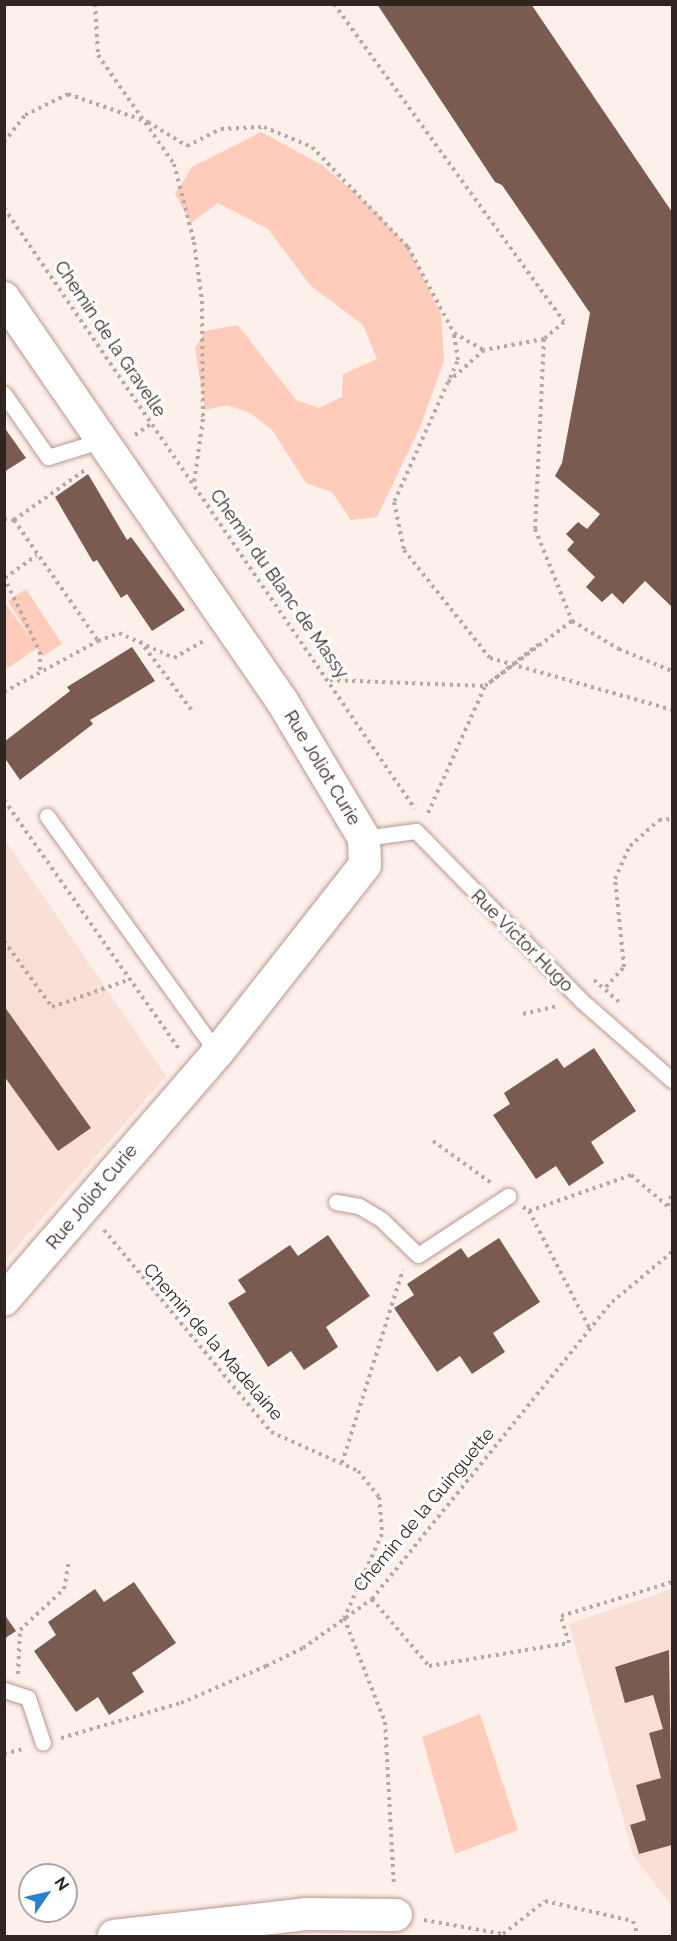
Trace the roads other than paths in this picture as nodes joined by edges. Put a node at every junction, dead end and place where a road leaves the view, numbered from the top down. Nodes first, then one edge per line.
1 (4, 298) edge
2 (4, 394) edge
3 (107, 446) junction
4 (47, 816) dead end
5 (364, 838) junction
6 (206, 1063) junction
7 (672, 1080) edge
8 (508, 1196) road end
9 (336, 1202) dead end
10 (4, 1300) edge
11 (9, 1691) edge
12 (43, 1743) road end
13 (396, 1915) road end
14 (114, 1936) edge

1 - 3 street, Rue Joliot Curie
2 - 3 lane
3 - 5 street, Rue Joliot Curie
4 - 6 lane
5 - 6 street, Rue Joliot Curie
5 - 7 lane, Rue Victor Hugo
6 - 10 street, Rue Joliot Curie
8 - 9 lane
11 - 12 lane
13 - 14 street

